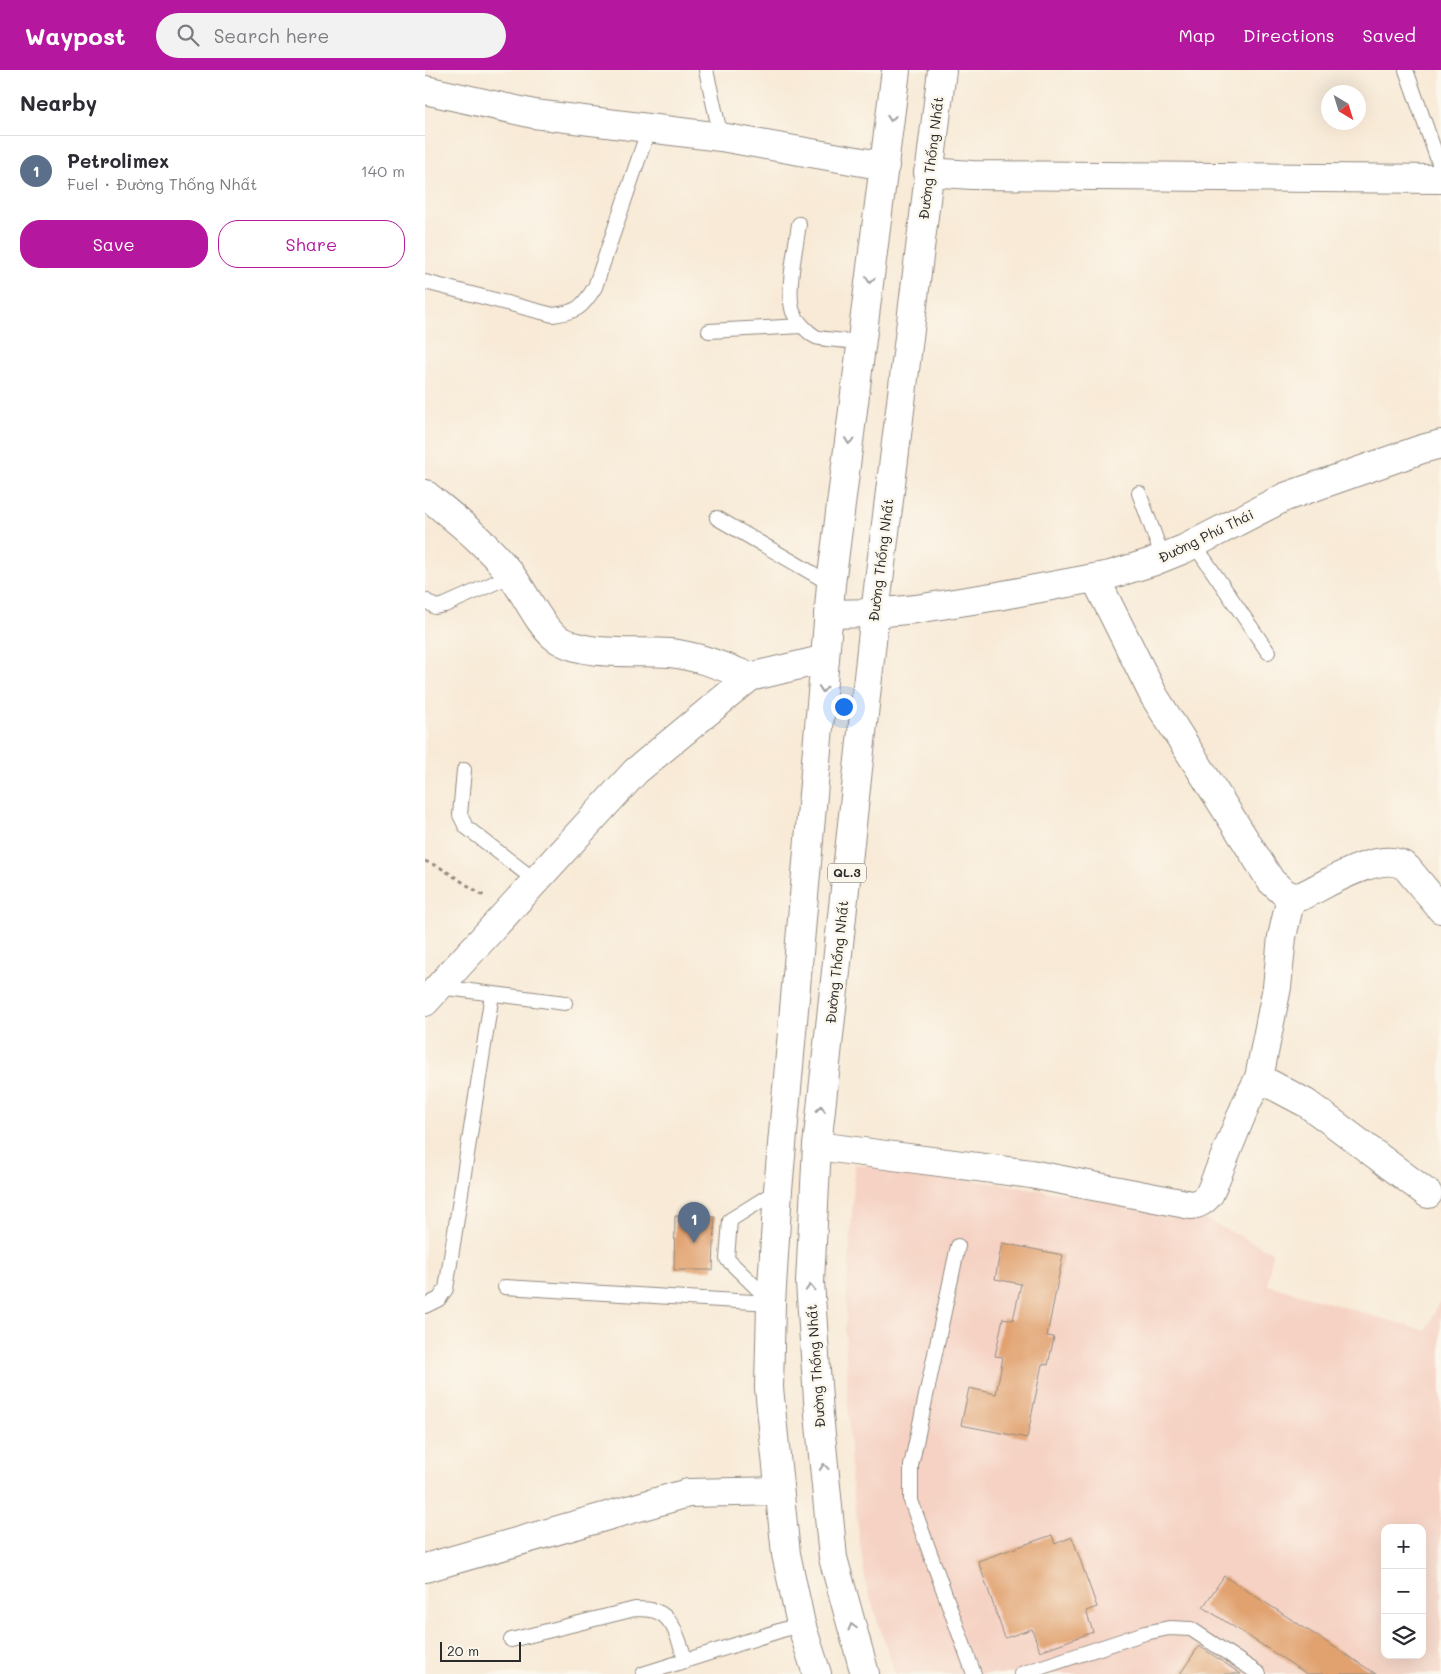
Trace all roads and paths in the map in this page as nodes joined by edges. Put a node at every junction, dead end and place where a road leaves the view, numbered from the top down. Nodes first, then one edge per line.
1 (706, 70) edge
2 (896, 70) edge
3 (942, 70) edge
4 (1406, 70) edge
5 (425, 90) edge
6 (649, 128) junction
7 (721, 137) junction
8 (885, 166) junction
9 (1441, 169) edge
10 (929, 172) junction
11 (1441, 179) edge
12 (799, 224) dead end
13 (425, 282) edge
14 (802, 326) junction
15 (709, 331) dead end
16 (862, 342) junction
17 (1441, 444) edge
18 (1139, 493) dead end
19 (425, 494) edge
20 (717, 518) dead end
21 (1194, 544) junction
22 (1163, 558) junction
23 (512, 575) junction
24 (1095, 578) junction
25 (831, 584) junction
26 (425, 600) edge
27 (875, 613) junction
28 (828, 614) junction
29 (1268, 652) dead end
30 (825, 659) junction
31 (750, 677) junction
32 (464, 770) dead end
33 (425, 861) edge
34 (536, 880) junction
35 (1291, 897) junction
36 (1441, 909) edge
37 (507, 911) junction
38 (492, 994) junction
39 (432, 995) edge
40 (565, 1003) dead end
41 (1259, 1078) junction
42 (817, 1146) junction
43 (778, 1190) junction
44 (1428, 1194) dead end
45 (958, 1246) dead end
46 (505, 1287) dead end
47 (771, 1303) junction
48 (425, 1306) edge
49 (779, 1490) junction
50 (425, 1568) edge
51 (801, 1624) junction
52 (511, 1640) dead end
53 (686, 1660) junction
54 (643, 1674) edge
55 (817, 1674) edge
56 (865, 1674) edge
57 (974, 1674) edge
58 (1021, 1674) edge
59 (1259, 1674) edge

1 - 7 lane
2 -> 8 main road
3 - 10 main road, Đường Thống Nhất / QL.3
4 - 9 lane
5 - 6 main road
6 - 7 main road
6 - 13 lane
7 - 8 main road
8 -> 16 main road
10 - 11 main road
10 - 27 main road, Đường Thống Nhất / QL.3
12 - 14 lane
14 - 15 lane
14 - 16 lane
16 -> 25 main road
17 - 21 main road, Đường Phú Thái
18 - 22 lane
19 - 23 main road
20 - 25 lane
21 - 22 main road, Đường Phú Thái
21 - 29 lane
22 - 24 main road, Đường Phú Thái
23 - 26 lane
23 - 31 main road
24 - 27 main road, Đường Phú Thái
24 - 35 main road
25 - 28 main road
27 - 28 main road, Đường Phú Thái
42 -> 27 main road, Đường Thống Nhất / QL.3
28 - 30 main road
30 - 31 main road
30 -> 43 main road
31 - 34 main road
32 - 34 lane
33 - 37 path
34 - 37 main road
35 - 36 main road
35 - 41 main road
37 - 39 main road
38 - 39 lane
38 - 40 lane
38 - 48 lane
41 - 42 main road
41 - 44 main road
56 -> 42 main road, Đường Thống Nhất / QL.3
43 - 47 main road
43 - 47 lane
45 - 57 lane
46 - 47 lane
47 - 49 main road
49 - 50 main road
49 - 51 main road
51 - 53 lane
51 - 55 main road
52 - 53 lane
53 - 54 lane
58 - 59 lane

